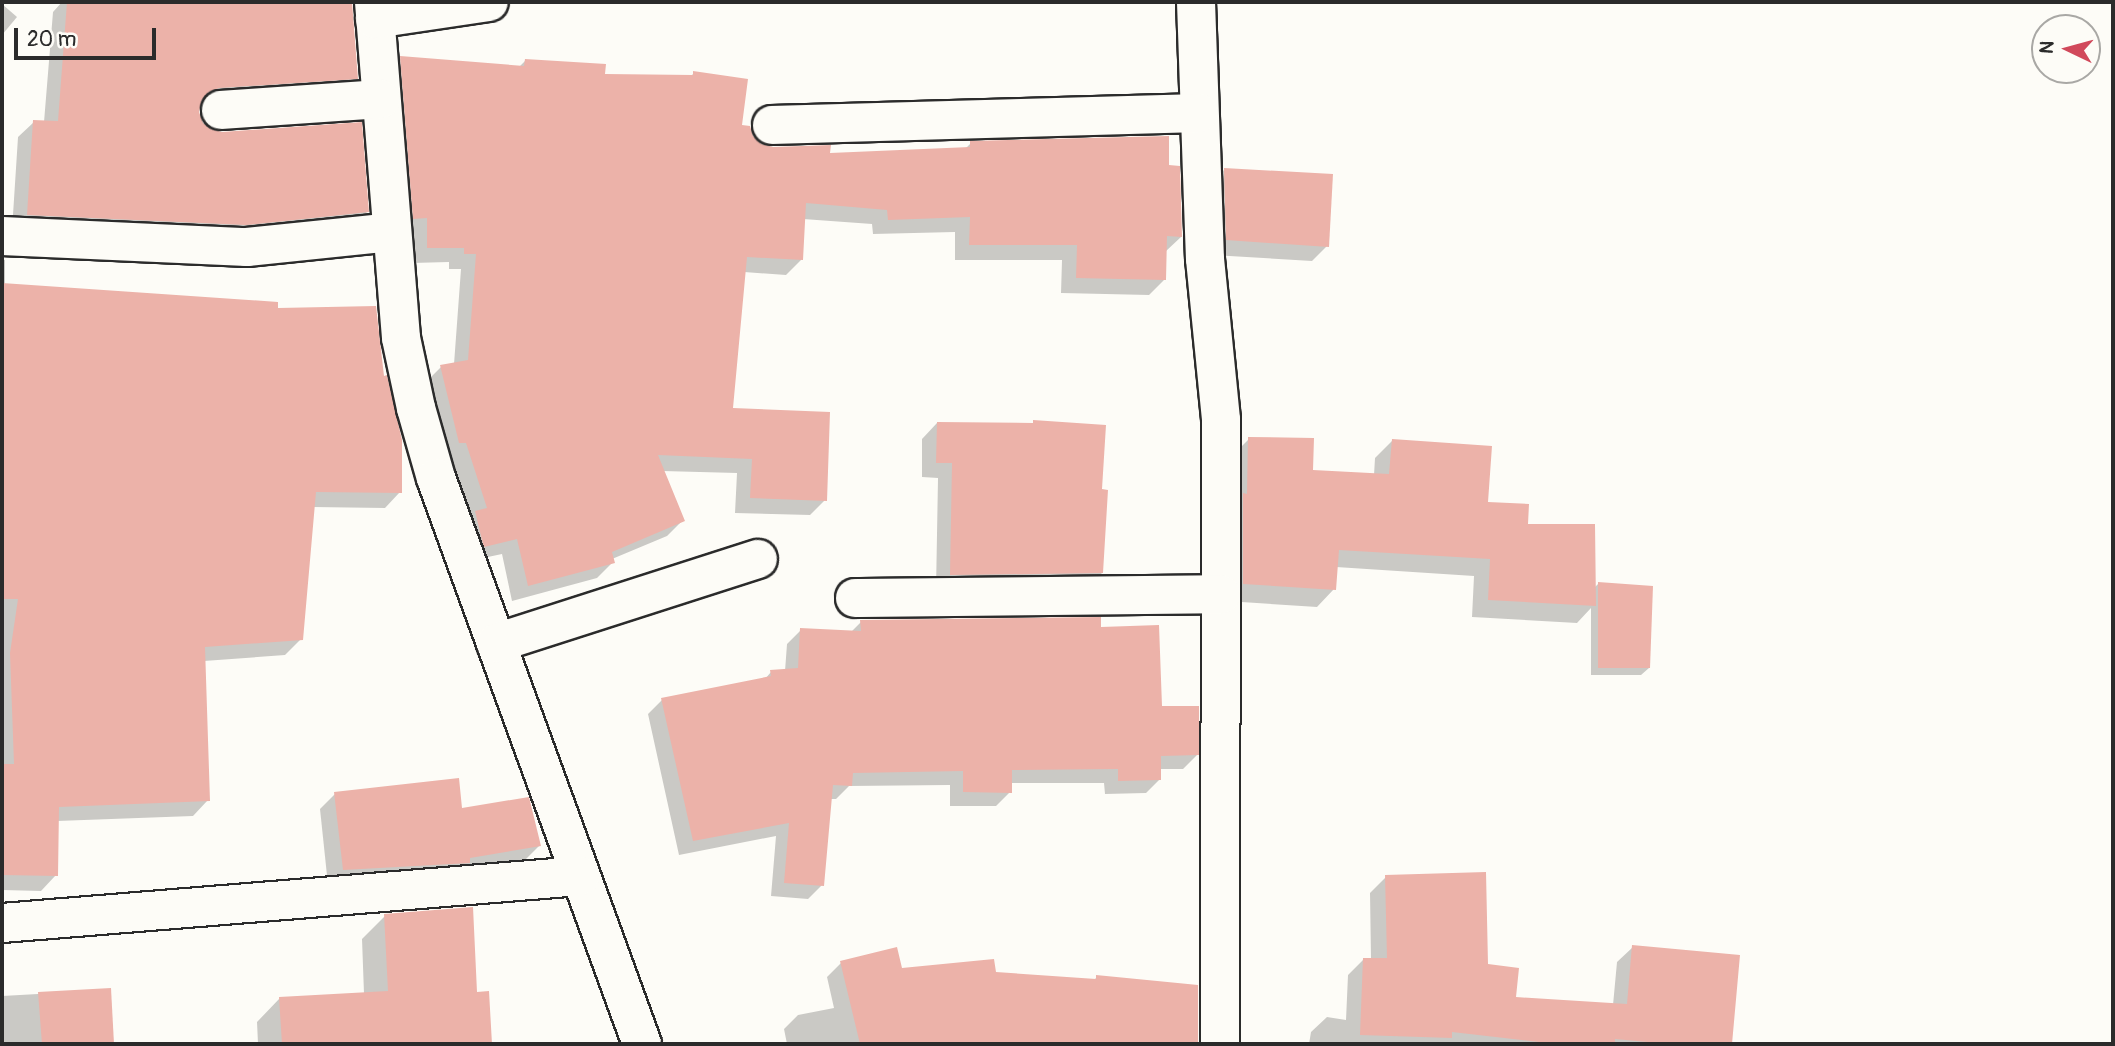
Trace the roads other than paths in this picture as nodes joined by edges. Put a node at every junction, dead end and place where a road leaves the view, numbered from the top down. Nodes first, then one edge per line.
1 (489, 2) edge
2 (1196, 2) edge
3 (374, 10) edge
4 (381, 99) junction
5 (221, 110) dead end
6 (1199, 113) junction
7 (772, 125) dead end
8 (391, 232) junction
9 (2, 236) edge
10 (758, 559) dead end
11 (1221, 594) junction
12 (855, 598) dead end
13 (496, 643) junction
14 (580, 876) junction
15 (2, 923) edge
16 (642, 1044) edge
17 (1220, 1044) edge

1 - 3 street
2 - 6 street
3 - 4 street
4 - 5 street
4 - 8 street
6 - 7 street
6 - 11 street
8 - 9 street
8 - 13 street
10 - 13 street
11 - 12 street
11 - 17 street
13 - 14 street
14 - 15 street
14 - 16 street

